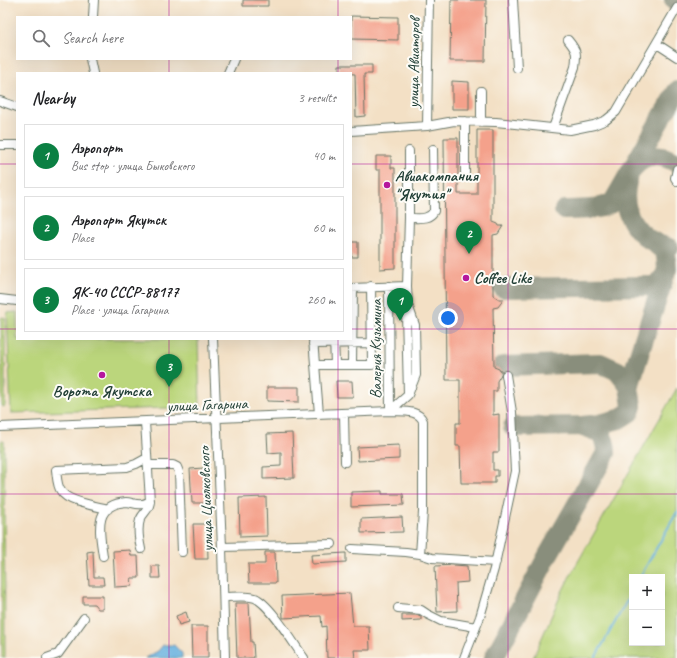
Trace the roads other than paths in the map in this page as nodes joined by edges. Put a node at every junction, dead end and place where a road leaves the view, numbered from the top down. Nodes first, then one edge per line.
1 (94, 0) edge
2 (429, 0) edge
3 (513, 0) edge
4 (677, 8) edge
5 (93, 16) edge
6 (568, 40) dead end
7 (657, 44) junction
8 (677, 57) edge
9 (90, 60) edge
10 (234, 60) edge
11 (517, 68) dead end
12 (93, 72) edge
13 (228, 72) edge
14 (481, 91) dead end
15 (0, 101) edge
16 (16, 107) edge
17 (465, 121) junction
18 (481, 122) junction
19 (427, 126) junction
20 (553, 128) junction
21 (352, 131) edge
22 (0, 145) edge
23 (16, 145) edge
24 (433, 149) dead end
25 (409, 151) dead end
26 (677, 169) edge
27 (465, 173) dead end
28 (677, 181) edge
29 (409, 218) junction
30 (372, 286) junction
31 (389, 286) junction
32 (407, 286) junction
33 (352, 288) edge
34 (0, 299) edge
35 (16, 301) edge
36 (352, 302) edge
37 (213, 340) edge
38 (313, 341) edge
39 (334, 341) edge
40 (372, 343) junction
41 (335, 364) junction
42 (352, 364) junction
43 (316, 365) junction
44 (506, 375) dead end
45 (390, 412) junction
46 (319, 414) junction
47 (344, 414) junction
48 (217, 419) junction
49 (145, 422) junction
50 (0, 427) edge
51 (148, 462) junction
52 (346, 462) dead end
53 (150, 501) junction
54 (108, 509) junction
55 (332, 544) dead end
56 (222, 547) junction
57 (141, 549) dead end
58 (352, 549) dead end
59 (182, 552) dead end
60 (420, 554) junction
61 (103, 556) dead end
62 (496, 562) junction
63 (224, 598) junction
64 (398, 608) dead end
65 (84, 618) dead end
66 (476, 628) junction
67 (47, 658) edge
68 (225, 658) edge
69 (304, 658) edge
70 (464, 658) edge

1 - 5 street
2 - 19 street, улица Авиаторов
3 - 11 street
4 - 7 street
6 - 20 street
7 - 8 street
7 - 20 street
9 - 12 street
10 - 13 street
14 - 18 street
15 - 16 street
17 - 18 street
17 - 19 street
17 - 27 street
18 - 20 street
19 - 21 street
22 - 23 street
24 - 29 street
25 - 29 street
26 - 28 street
29 - 32 street
30 - 31 street
30 - 33 street
30 - 40 street
31 - 32 street
31 - 45 street, Валерия Кузьмина
32 - 45 street
33 - 36 street
34 - 35 street
36 - 42 street
37 - 48 street, улица Циолковского
38 - 39 street
38 - 43 street
39 - 40 street
39 - 41 street
40 - 42 street
41 - 42 street
41 - 43 street
43 - 46 street
44 - 62 street
45 - 47 street, улица Гагарина
45 - 60 street, улица Гагарина
46 - 47 street, улица Гагарина
46 - 48 street, улица Гагарина
47 - 52 street
48 - 49 street, улица Гагарина
48 - 56 street, улица Циолковского
49 - 50 street, улица Гагарина
49 - 51 street
51 - 53 street
51 - 54 street
51 - 59 street
53 - 54 street
53 - 57 street
54 - 61 street
55 - 56 street
56 - 63 street, улица Циолковского
58 - 60 street
60 - 62 street
62 - 66 street
63 - 68 street, улица Циолковского
63 - 69 street
64 - 66 street
65 - 67 street
66 - 70 street

